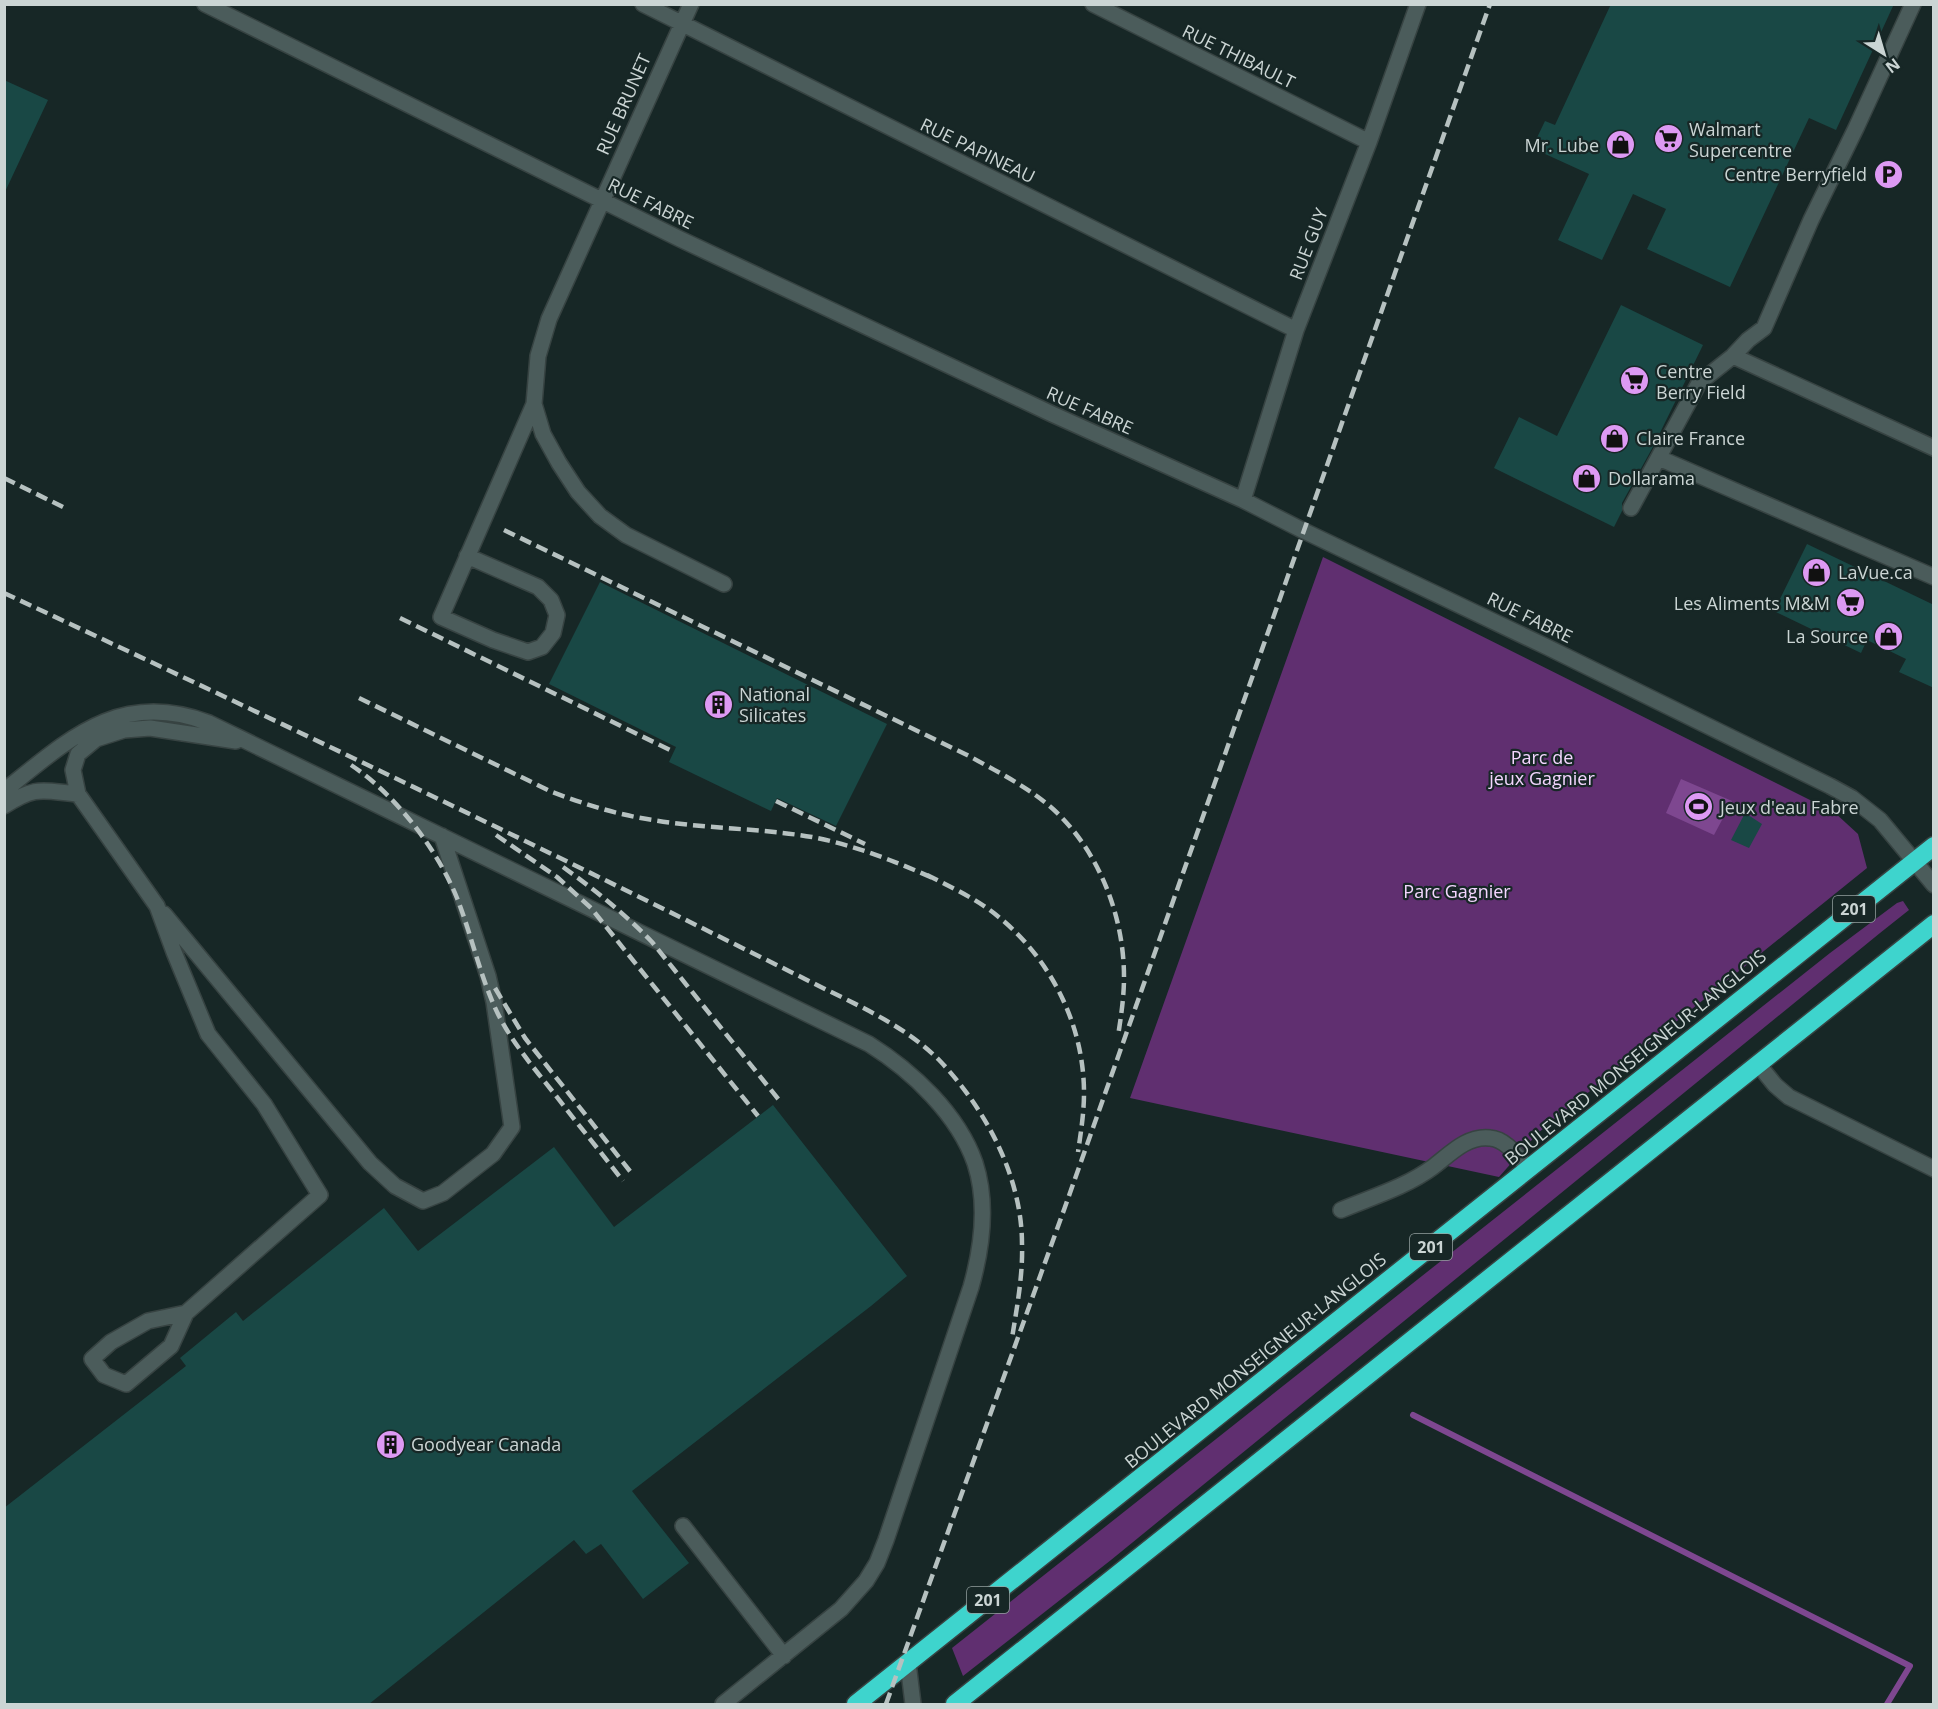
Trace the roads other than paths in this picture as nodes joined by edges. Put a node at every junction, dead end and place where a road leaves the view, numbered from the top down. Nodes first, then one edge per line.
1 (205, 4) edge
2 (643, 4) edge
3 (691, 4) edge
4 (1093, 4) edge
5 (1418, 4) edge
6 (1913, 4) edge
7 (681, 24) junction
8 (1369, 142) junction
9 (602, 201) junction
10 (1296, 330) junction
11 (1733, 356) junction
12 (534, 405) junction
13 (1934, 448) edge
14 (1659, 458) junction
15 (1243, 500) junction
16 (1630, 508) dead end
17 (468, 556) junction
18 (1934, 577) edge
19 (724, 584) dead end
20 (252, 744) junction
21 (4, 791) edge
22 (78, 794) junction
23 (4, 806) edge
24 (442, 836) junction
25 (1934, 846) edge
26 (1914, 861) junction
27 (1934, 885) edge
28 (158, 906) junction
29 (1934, 924) edge
30 (1758, 1064) junction
31 (1528, 1169) junction
32 (1934, 1169) edge
33 (1341, 1210) dead end
34 (186, 1313) junction
35 (683, 1526) dead end
36 (784, 1656) junction
37 (908, 1664) junction
38 (723, 1704) edge
39 (856, 1704) edge
40 (913, 1704) edge
41 (955, 1704) edge

1 - 9 street, RUE FABRE
2 - 7 street, RUE PAPINEAU
3 - 7 street, RUE BRUNET
4 - 8 street, RUE THIBAULT
5 - 8 street, RUE GUY
6 - 11 street
7 - 9 street, RUE BRUNET
7 - 10 street, RUE PAPINEAU
8 - 10 street, RUE GUY
9 - 12 street, RUE BRUNET
9 - 15 street, RUE FABRE
10 - 15 street, RUE GUY
11 - 13 street
11 - 14 street
12 - 17 street
12 - 19 street
14 - 16 street
14 - 18 street
15 - 26 street, RUE FABRE
17 - 17 street
20 - 21 street
20 - 22 street
20 - 24 street
22 - 23 street
22 - 28 street
24 - 28 street
24 - 36 street
25 - 26 highway, BOULEVARD MONSEIGNEUR-LANGLOIS / 201
26 - 27 street, RUE FABRE
26 - 31 highway, BOULEVARD MONSEIGNEUR-LANGLOIS / 201
28 - 34 street
29 - 30 highway
30 - 32 street
30 - 41 highway
31 - 33 street
31 - 37 highway, BOULEVARD MONSEIGNEUR-LANGLOIS / 201
34 - 34 street
35 - 36 street
36 - 38 street
37 - 39 highway, BOULEVARD MONSEIGNEUR-LANGLOIS / 201
37 - 40 street

